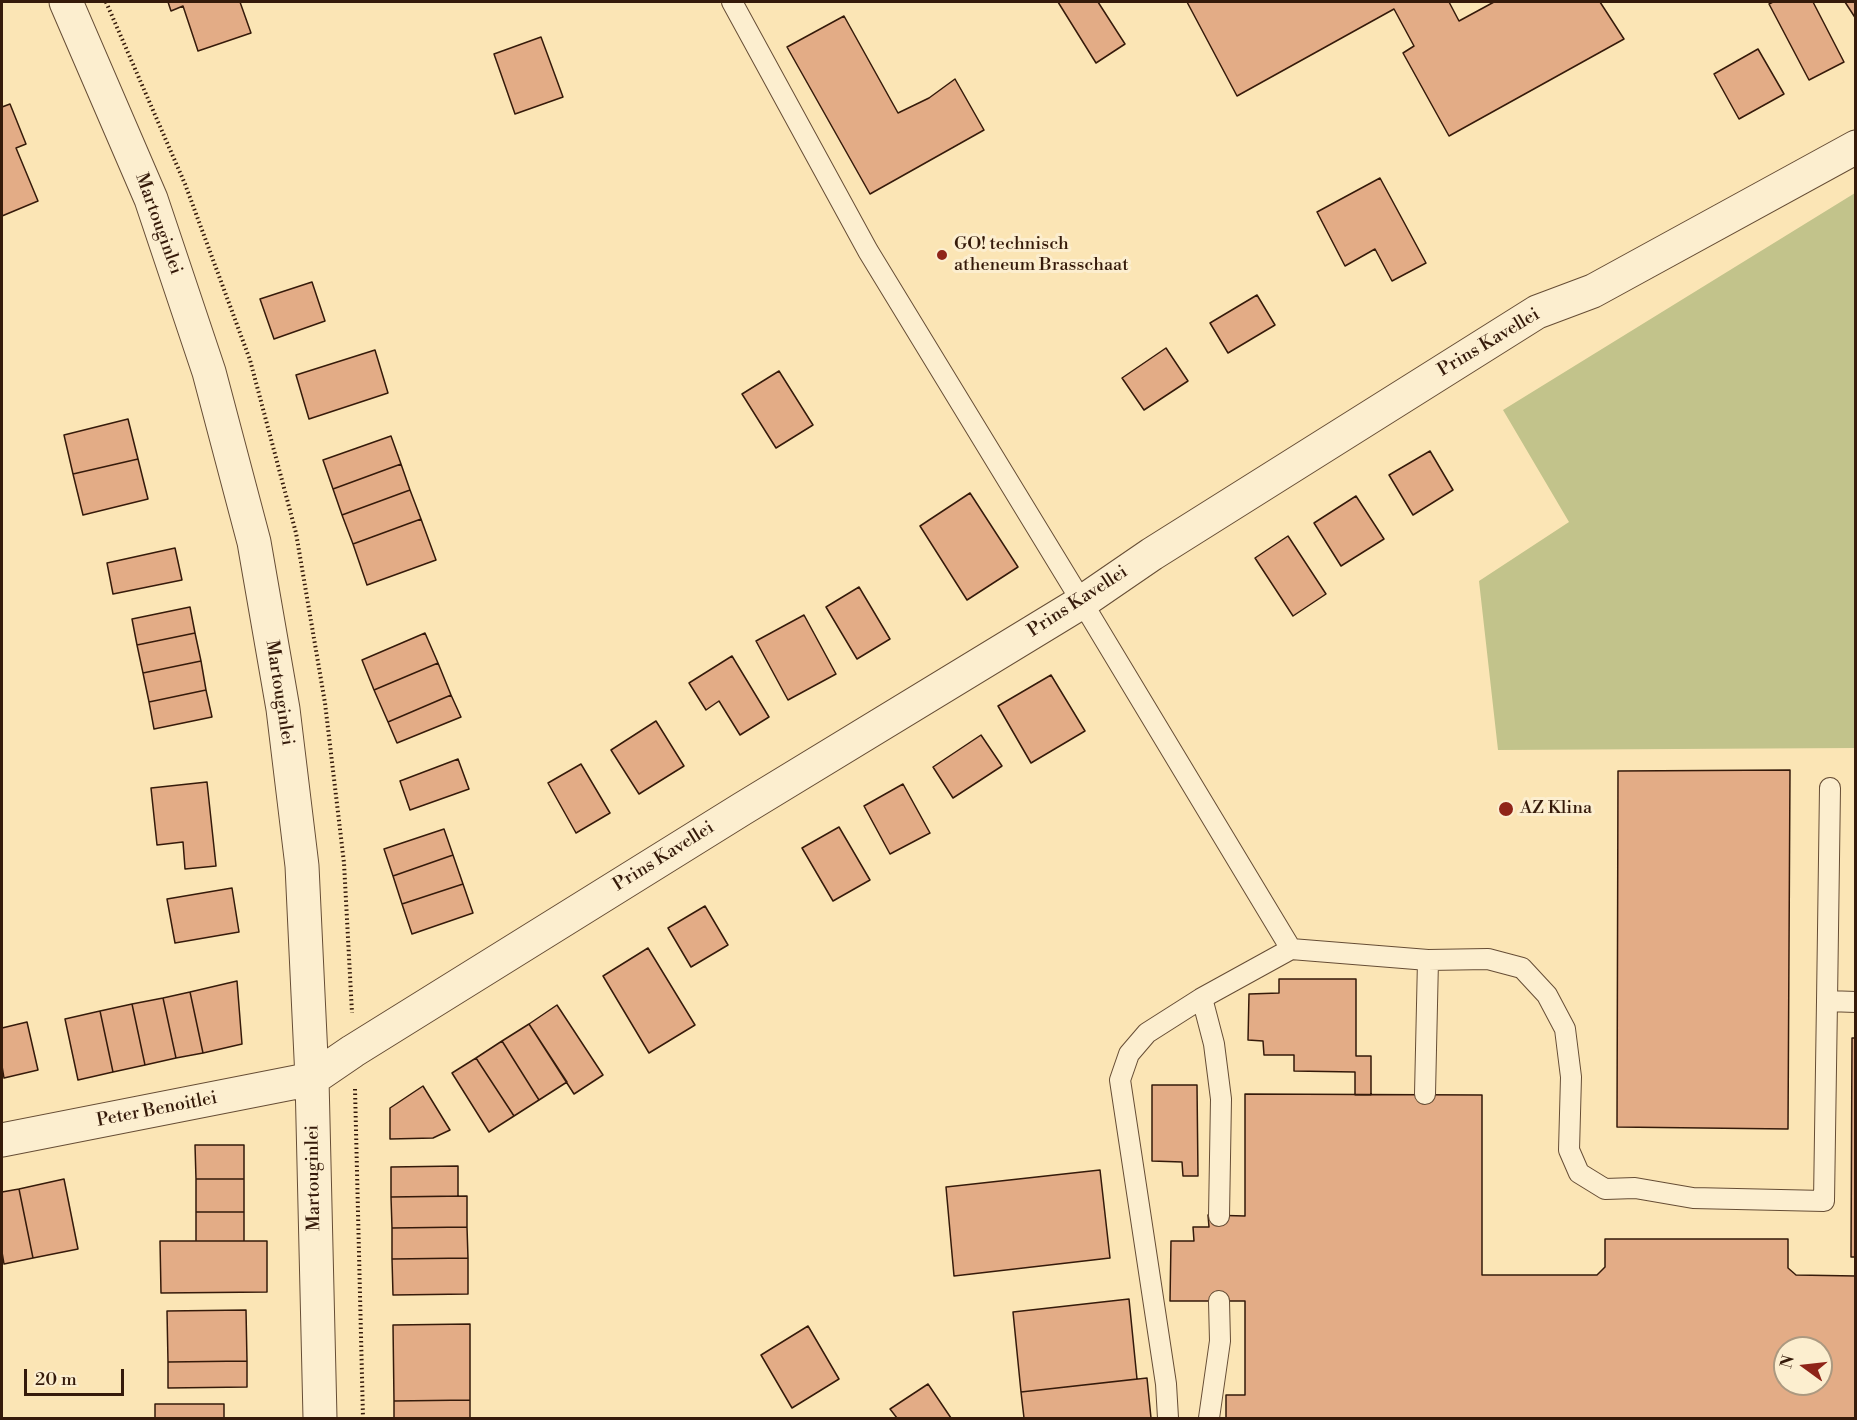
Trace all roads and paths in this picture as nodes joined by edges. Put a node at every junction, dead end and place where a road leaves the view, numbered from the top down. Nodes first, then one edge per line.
1 (66, 2) edge
2 (732, 2) edge
3 (1856, 147) edge
4 (1083, 602) junction
5 (1830, 788) dead end
6 (1291, 950) junction
7 (1428, 960) junction
8 (1202, 998) junction
9 (1827, 1001) junction
10 (1856, 1002) edge
11 (312, 1079) junction
12 (1425, 1094) dead end
13 (2, 1140) edge
14 (1219, 1215) dead end
15 (1219, 1301) dead end
16 (320, 1419) edge
17 (1168, 1419) edge
18 (1209, 1419) edge

1 - 11 street, Martouginlei
2 - 4 lane
3 - 4 street, Prins Kavellei
4 - 6 lane
4 - 11 street, Prins Kavellei
5 - 9 lane
6 - 7 lane
6 - 8 lane
7 - 9 lane
7 - 12 lane
8 - 14 lane
8 - 17 lane
9 - 10 lane
11 - 13 street, Peter Benoitlei
11 - 16 street, Martouginlei
15 - 18 lane

